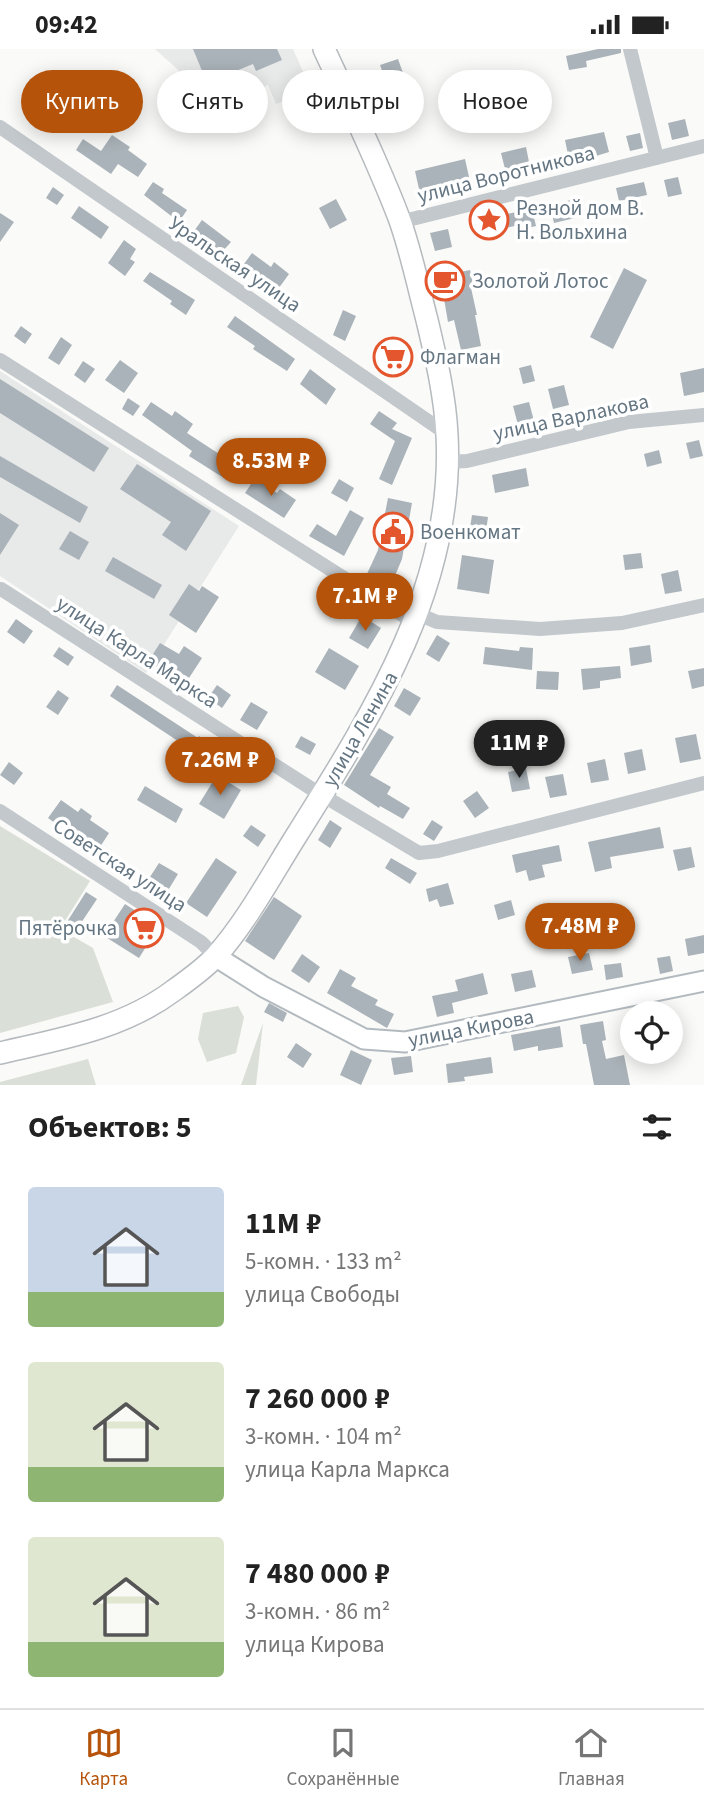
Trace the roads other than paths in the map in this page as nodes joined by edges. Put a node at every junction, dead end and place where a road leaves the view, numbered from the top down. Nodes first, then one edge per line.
1 (324, 49) edge
2 (630, 49) edge
3 (0, 127) edge
4 (704, 146) edge
5 (657, 158) junction
6 (400, 222) junction
7 (0, 360) edge
8 (704, 415) edge
9 (447, 434) junction
10 (447, 462) junction
11 (1, 589) edge
12 (704, 605) edge
13 (416, 619) junction
14 (704, 783) edge
15 (322, 795) junction
16 (0, 811) edge
17 (215, 956) junction
18 (704, 981) edge
19 (0, 1053) edge

1 - 6 main road, улица Ленина
2 - 5 street
3 - 9 street, Уральская улица
4 - 5 street, улица Воротникова
5 - 6 street, улица Воротникова
6 - 9 main road, улица Ленина
7 - 13 street
8 - 10 street, улица Варлакова
9 - 10 main road, улица Ленина
10 - 13 main road, улица Ленина
11 - 15 street, улица Карла Маркса
12 - 13 street
13 - 15 main road, улица Ленина
14 - 15 street, улица Карла Маркса
15 - 17 main road, улица Ленина
16 - 17 street, Советская улица
17 - 18 street, улица Кирова
17 - 19 main road, улица Ленина

